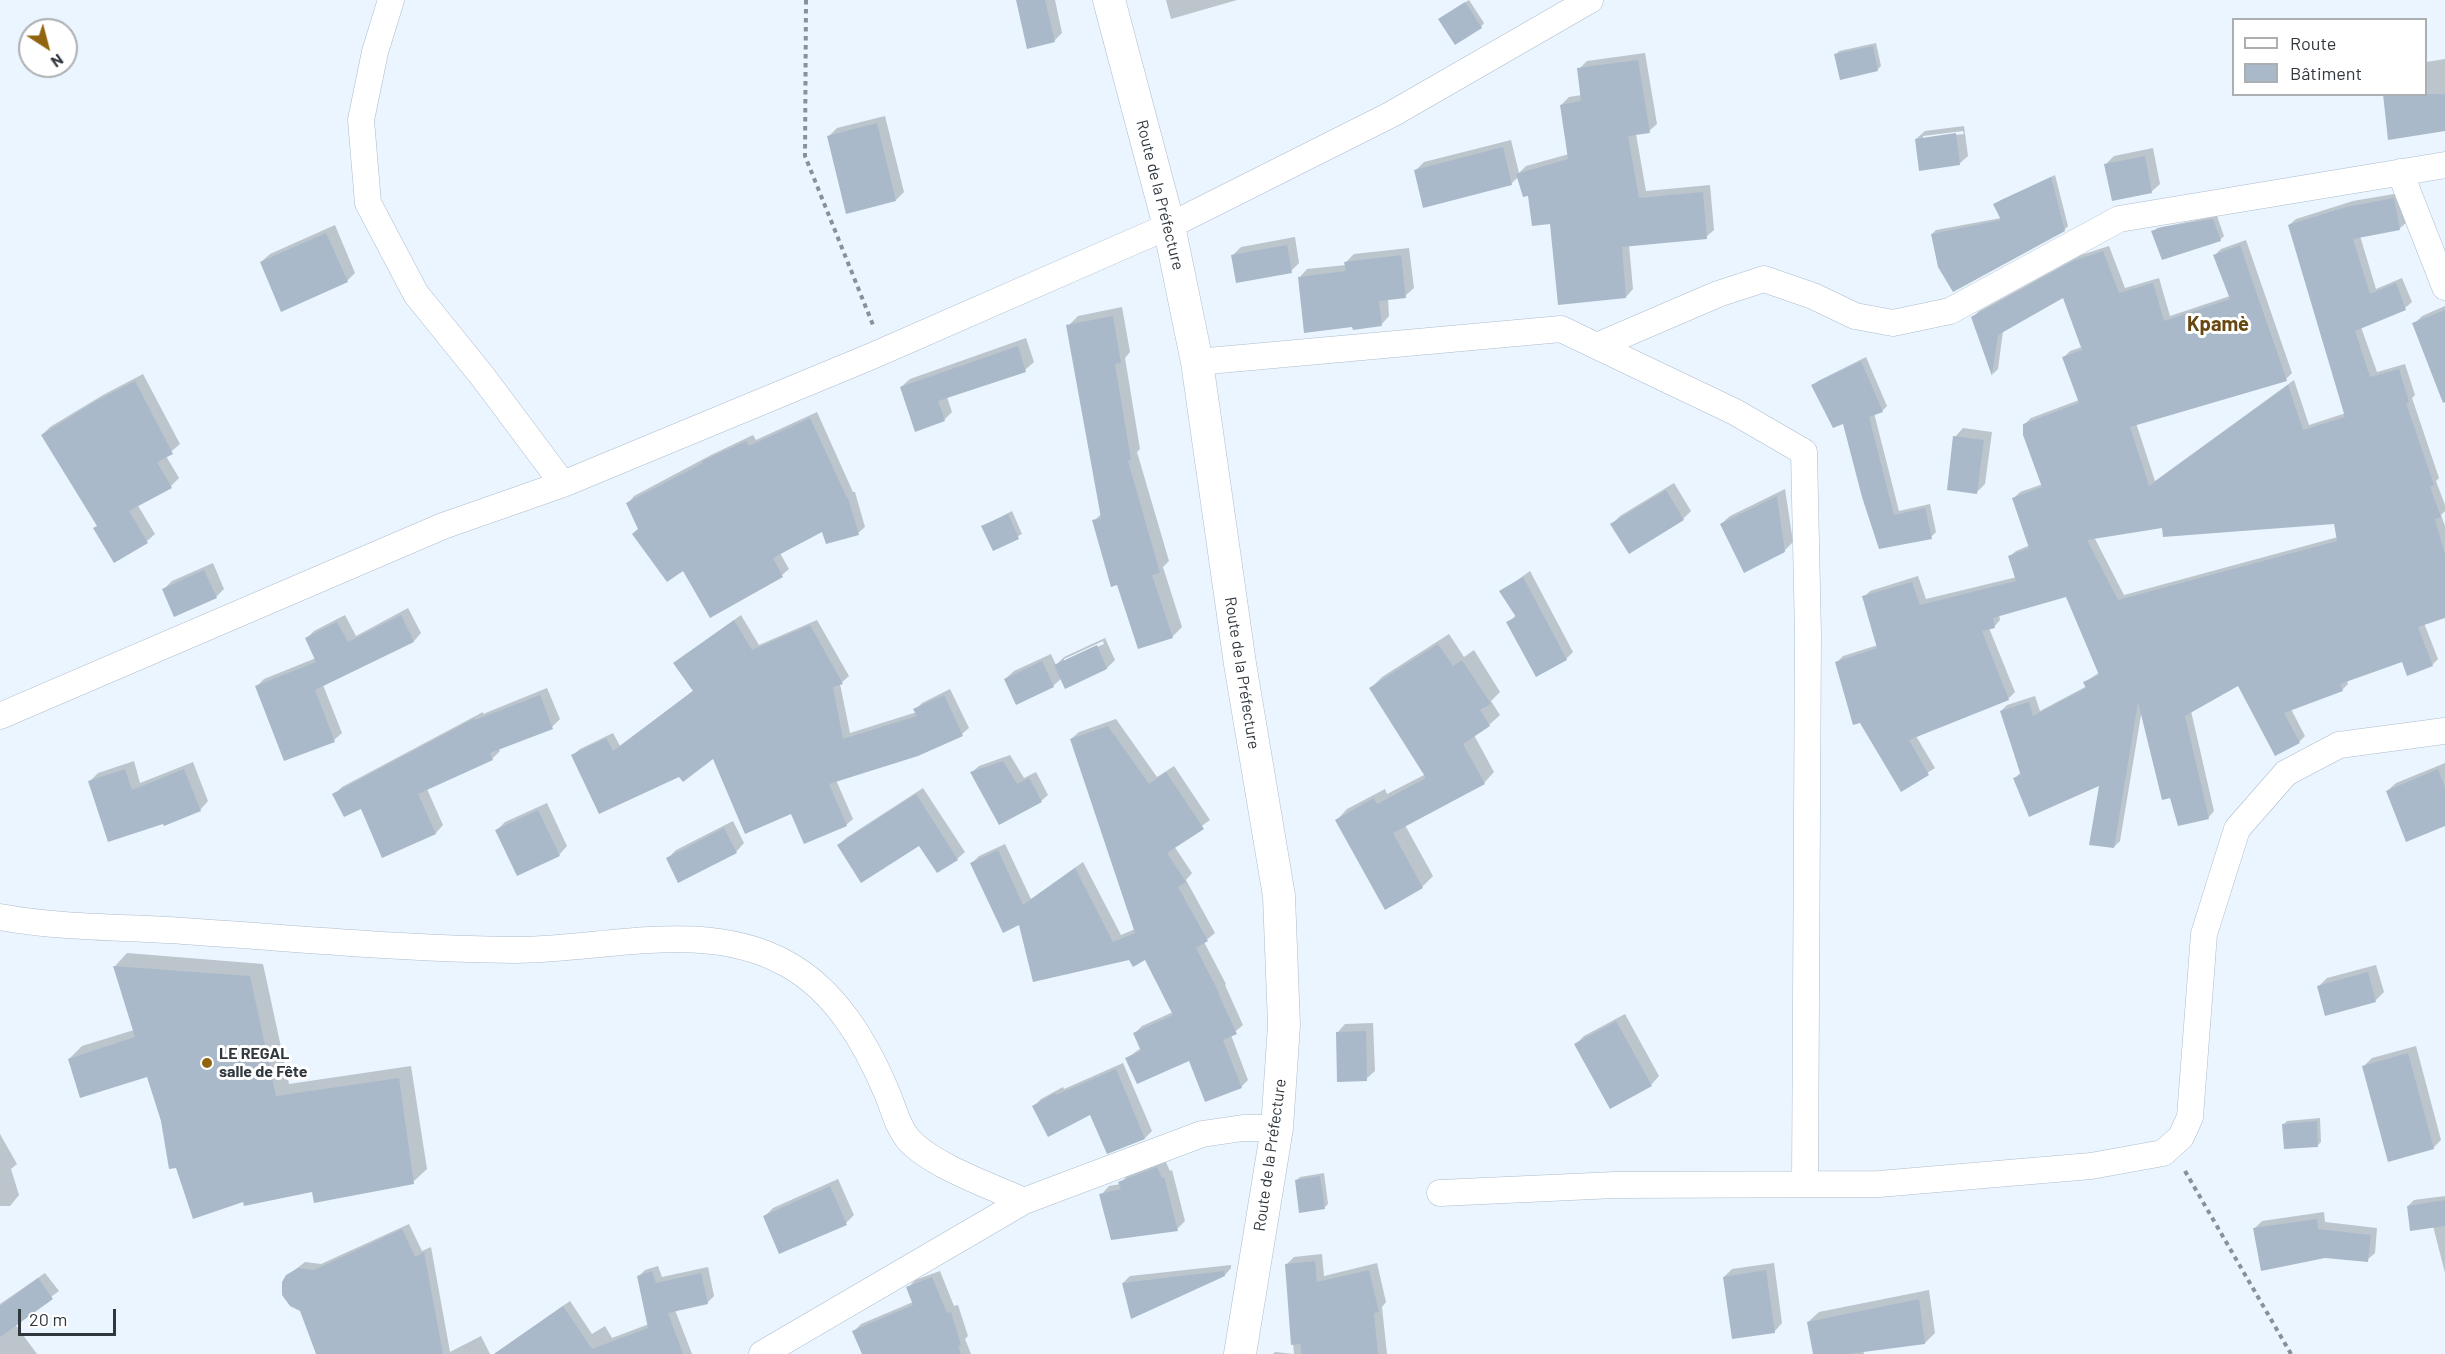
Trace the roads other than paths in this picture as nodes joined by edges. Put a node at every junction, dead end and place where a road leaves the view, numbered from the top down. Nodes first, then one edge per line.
1 (391, 0) edge
2 (1109, 0) edge
3 (1590, 0) edge
4 (2445, 165) edge
5 (2400, 172) junction
6 (1169, 226) junction
7 (2445, 287) edge
8 (1597, 346) junction
9 (1197, 362) junction
10 (563, 484) junction
11 (0, 716) edge
12 (2445, 731) edge
13 (0, 917) edge
14 (1277, 1128) junction
15 (1805, 1183) junction
16 (1440, 1193) dead end
17 (1024, 1201) junction
18 (762, 1354) edge
19 (1240, 1354) edge

1 - 10 street
2 - 6 street, Route de la Préfecture
3 - 6 street
4 - 5 street
5 - 7 street
5 - 8 street
6 - 9 street, Route de la Préfecture
6 - 10 street
8 - 9 street
8 - 15 street
9 - 14 street, Route de la Préfecture
10 - 11 street
12 - 15 street
13 - 17 street
14 - 17 street
14 - 19 street, Route de la Préfecture
15 - 16 street
17 - 18 street

